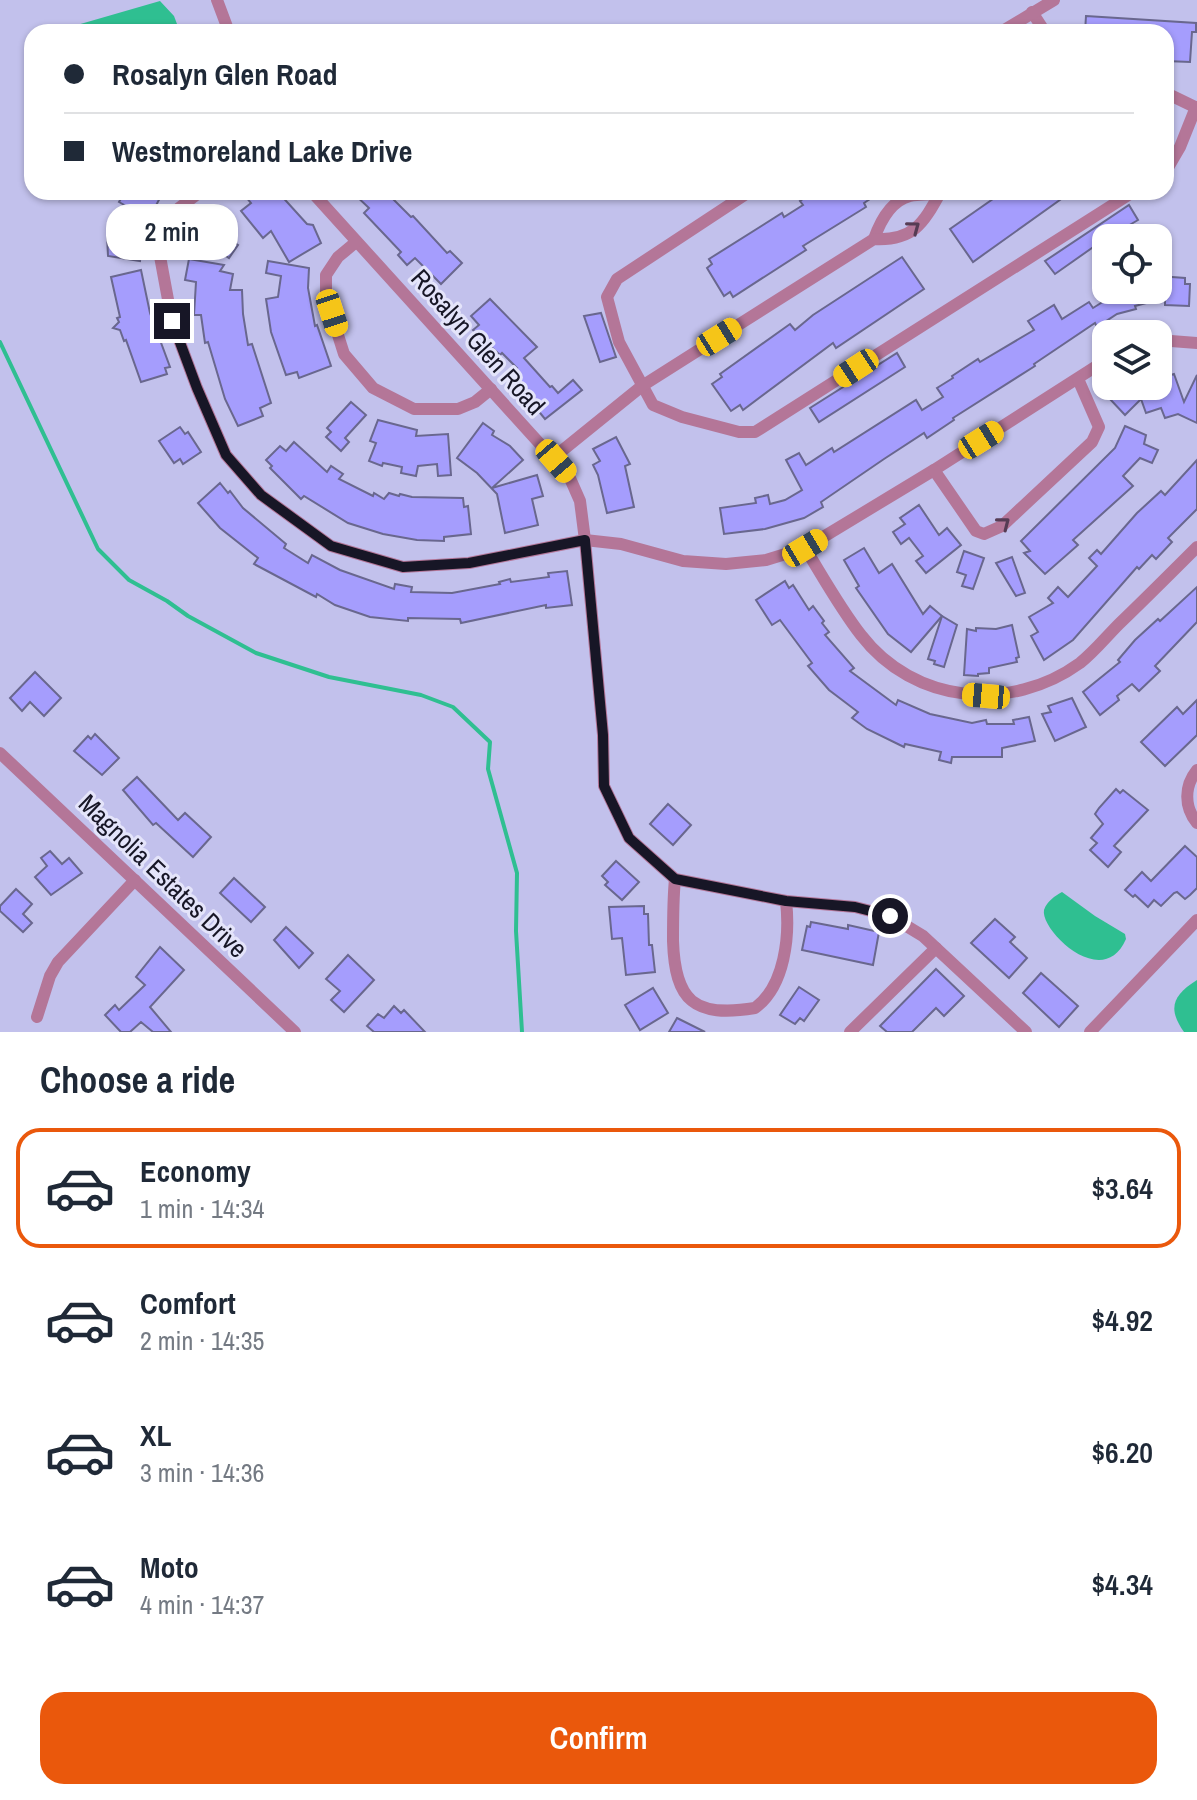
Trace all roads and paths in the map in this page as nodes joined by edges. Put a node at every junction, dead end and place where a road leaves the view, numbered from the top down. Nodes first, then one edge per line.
1 (217, 0) edge
2 (1054, 0) edge
3 (1032, 12) junction
4 (226, 24) edge
5 (1013, 24) edge
6 (1040, 24) edge
7 (1174, 95) edge
8 (1196, 107) edge
9 (1174, 157) edge
10 (190, 200) edge
11 (319, 200) edge
12 (737, 200) edge
13 (901, 200) edge
14 (937, 200) edge
15 (1120, 200) edge
16 (874, 239) junction
17 (356, 242) junction
18 (1172, 341) edge
19 (1197, 343) edge
20 (1092, 370) edge
21 (1078, 379) junction
22 (642, 386) junction
23 (491, 389) junction
24 (553, 458) junction
25 (934, 470) junction
26 (585, 540) junction
27 (1197, 547) edge
28 (805, 548) junction
29 (0, 753) edge
30 (1197, 770) edge
31 (1197, 823) edge
32 (675, 879) junction
33 (135, 880) junction
34 (786, 901) junction
35 (1197, 920) edge
36 (936, 948) junction
37 (37, 1017) dead end
38 (295, 1032) edge
39 (850, 1032) edge
40 (1026, 1032) edge
41 (1090, 1032) edge

1 - 4 street
2 - 3 street
3 - 5 street
3 - 6 street
7 - 8 street
8 - 9 street
10 - 26 street
11 - 17 street, Rosalyn Glen Road
12 - 22 street
13 - 16 street
16 -> 14 street
15 - 22 street
16 - 22 street
17 - 23 street, Rosalyn Glen Road
17 - 23 street
18 - 19 street
20 - 21 street
21 - 25 street
25 -> 21 street
22 - 24 street
23 - 24 street, Rosalyn Glen Road
24 - 26 street, Rosalyn Glen Road
25 - 28 street
26 - 28 street
26 - 32 street, Rosalyn Glen Road
27 - 28 street
29 - 33 street, Magnolia Estates Drive
30 - 31 street
32 - 34 street
32 - 34 street
33 - 37 street
33 - 38 street, Magnolia Estates Drive
34 - 36 street
35 - 41 street
36 - 39 street
36 - 40 street

